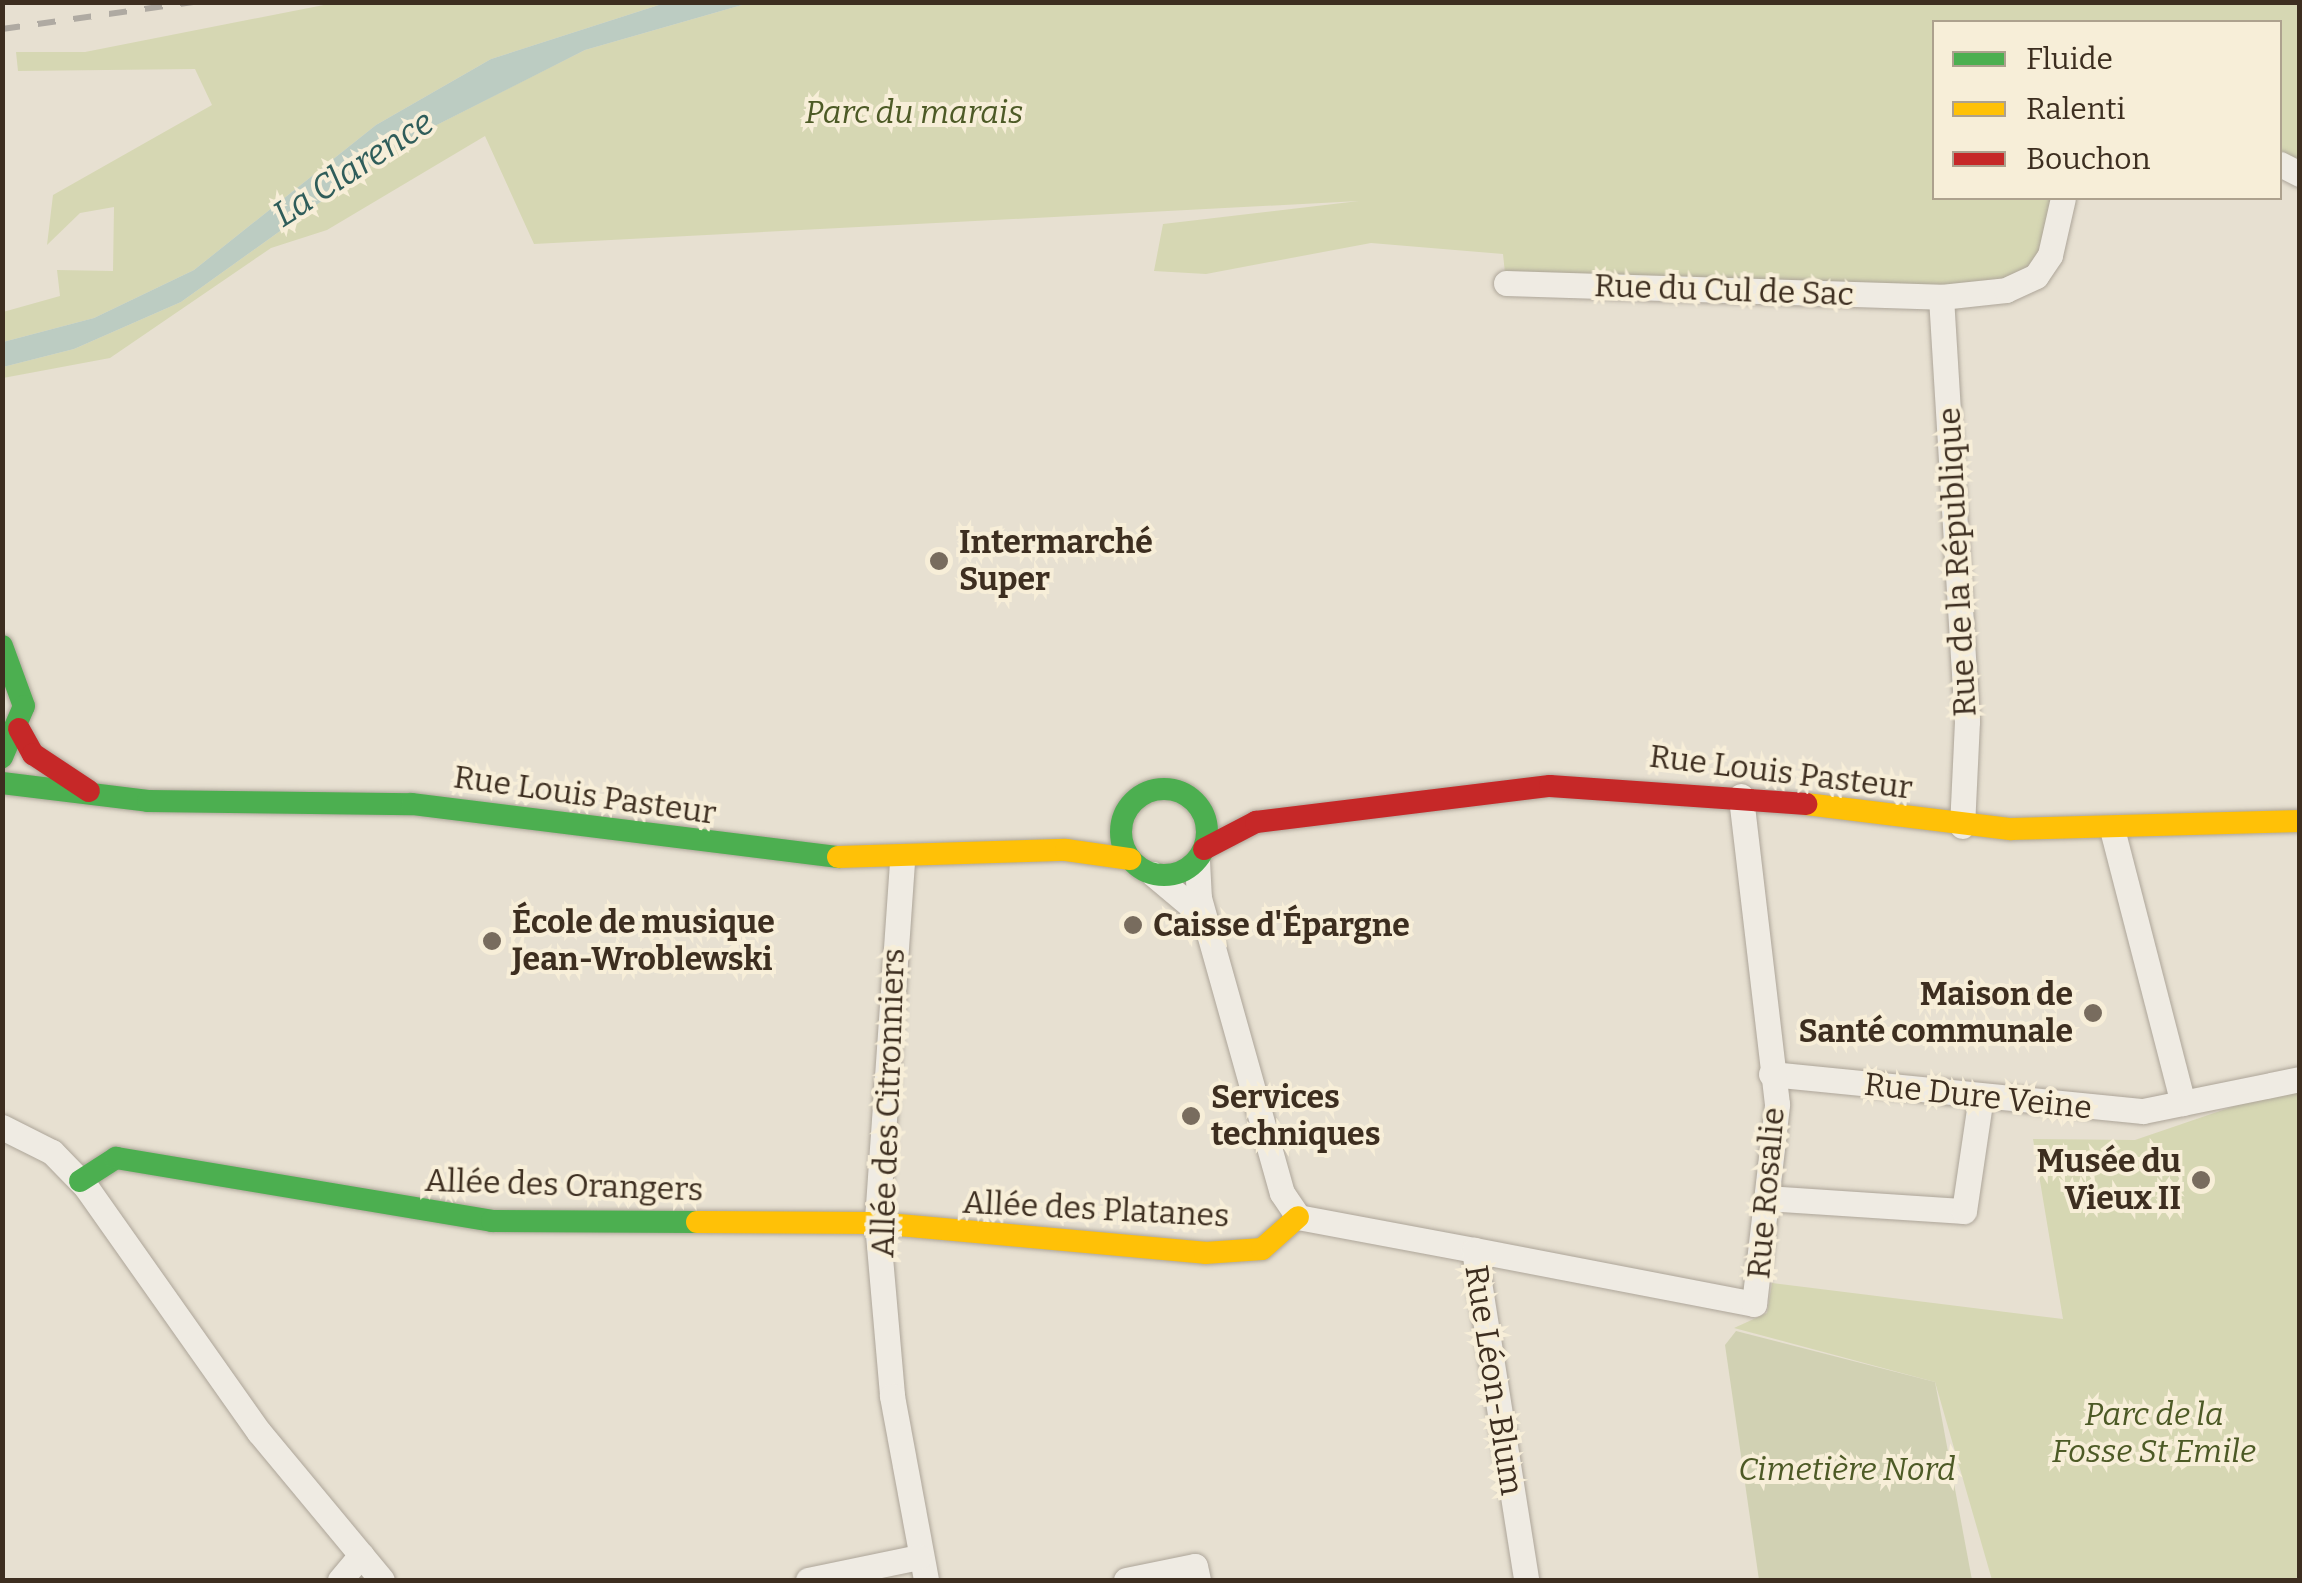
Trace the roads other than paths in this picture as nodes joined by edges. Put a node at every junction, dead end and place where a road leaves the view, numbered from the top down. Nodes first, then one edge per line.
1 (2062, 200) edge
2 (1506, 282) dead end
3 (1942, 298) junction
4 (2, 646) edge
5 (19, 729) junction
6 (2, 757) edge
7 (2, 783) edge
8 (94, 794) junction
9 (1741, 796) junction
10 (1203, 813) junction
11 (1124, 815) junction
12 (2300, 821) edge
13 (1256, 822) junction
14 (1962, 826) junction
15 (2248, 826) junction
16 (2112, 830) junction
17 (2300, 837) edge
18 (1066, 850) junction
19 (1200, 855) junction
20 (1130, 860) junction
21 (902, 862) junction
22 (1153, 874) junction
23 (1207, 919) junction
24 (1772, 1074) junction
25 (2300, 1079) edge
26 (1981, 1096) junction
27 (2184, 1103) junction
28 (2, 1127) edge
29 (80, 1180) junction
30 (1767, 1198) junction
31 (1298, 1217) junction
32 (877, 1223) junction
33 (1474, 1250) junction
34 (361, 1555) junction
35 (923, 1569) edge
36 (340, 1580) edge
37 (382, 1580) edge
38 (808, 1580) edge
39 (1126, 1580) edge
40 (1198, 1580) edge
41 (1526, 1580) edge

1 - 3 street, Rue du Cul de Sac
2 - 3 street, Rue du Cul de Sac
3 - 14 street, Rue de la République
4 - 5 main road
5 - 6 main road
5 - 8 main road
7 - 8 main road, Rue Louis Pasteur
8 - 21 main road, Rue Louis Pasteur
9 - 13 main road, Rue Louis Pasteur
9 - 14 main road, Rue Louis Pasteur
9 - 24 street, Rue Rosalie
10 - 11 main road
10 - 13 main road, Rue Louis Pasteur
10 - 19 main road
11 - 18 main road, Rue Louis Pasteur
11 - 20 main road
12 - 15 main road, Rue Louis Pasteur
13 - 19 main road, Rue Louis Pasteur
14 - 16 main road, Rue Louis Pasteur
15 - 16 main road, Rue Louis Pasteur
15 - 17 main road
16 - 27 street
18 - 20 main road, Rue Louis Pasteur
18 - 21 main road, Rue Louis Pasteur
19 - 22 main road
19 - 23 street
20 - 22 main road
21 - 32 street, Allée des Citronniers
22 - 23 street
23 - 31 street
24 - 26 street, Rue Dure Veine
24 - 30 street, Rue Rosalie
25 - 27 street, Rue Dure Veine
26 - 27 street, Rue Dure Veine
26 - 30 street
28 - 29 street
29 - 32 main road, Allée des Orangers
29 - 34 street
30 - 33 street, Rue Rosalie
31 - 32 main road, Allée des Platanes
31 - 33 street, Rue Léon-Blum
32 - 35 street, Allée des Citronniers
33 - 41 street, Rue Léon-Blum
34 - 36 street
34 - 37 street
35 - 38 street
39 - 40 street

